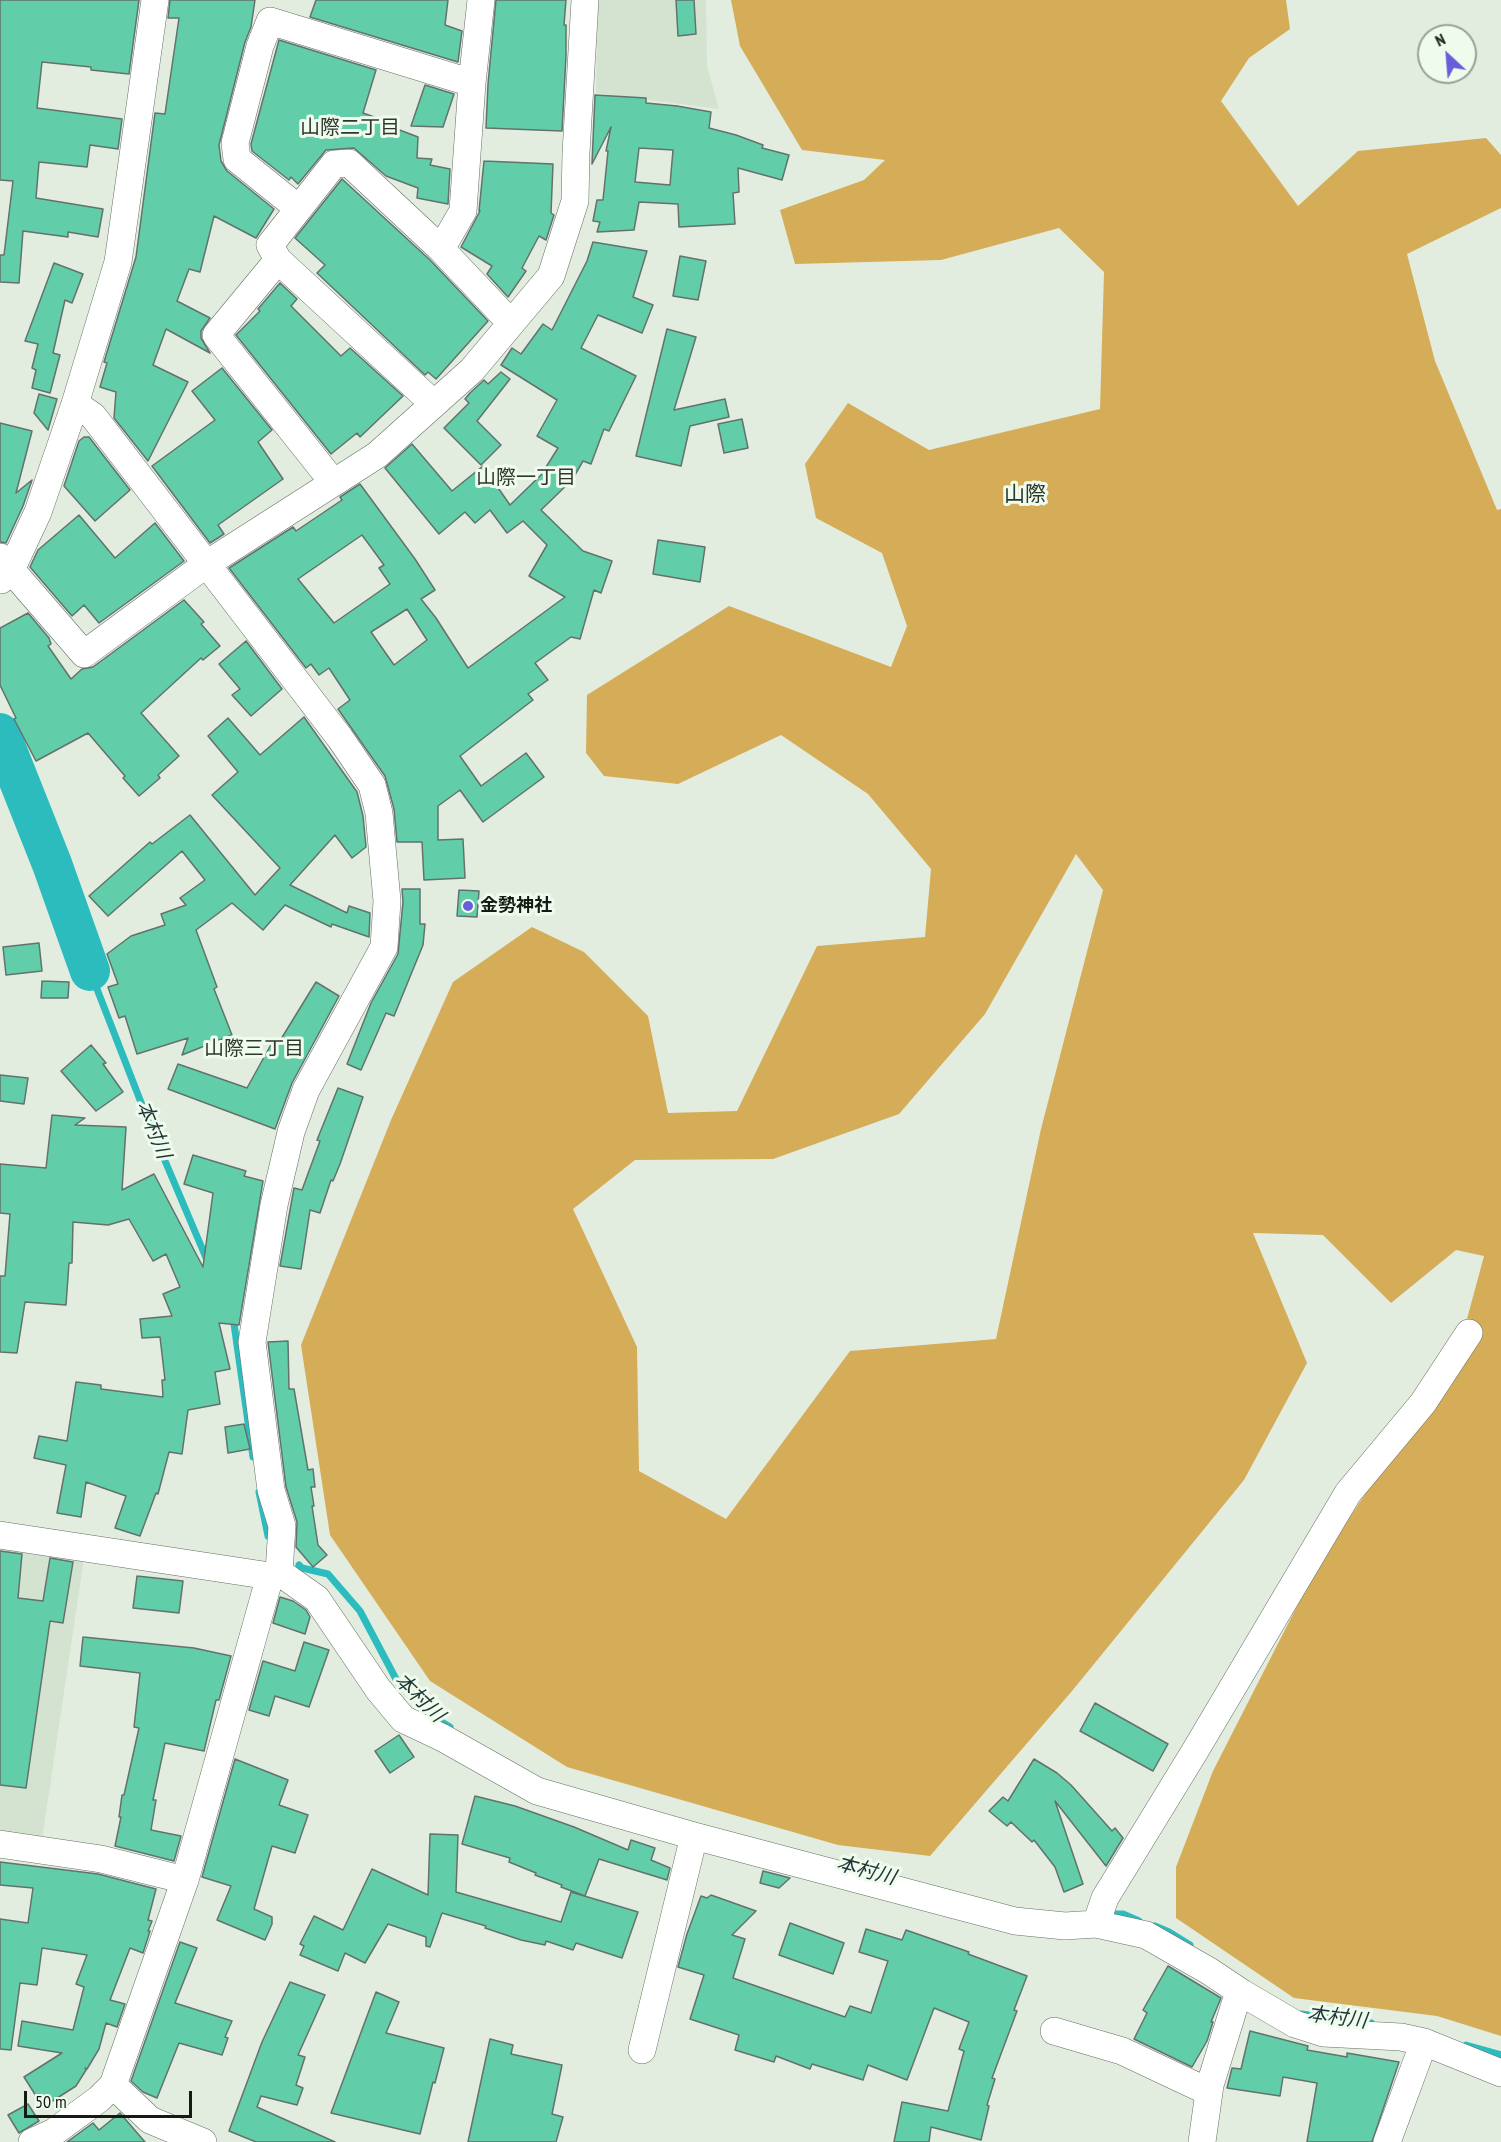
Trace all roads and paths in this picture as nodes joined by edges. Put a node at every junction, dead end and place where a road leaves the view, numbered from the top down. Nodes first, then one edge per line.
1 (155, 0) edge
2 (481, 0) edge
3 (585, 0) edge
4 (472, 83) junction
5 (298, 208) junction
6 (441, 249) junction
7 (278, 260) junction
8 (511, 323) junction
9 (75, 404) junction
10 (434, 404) junction
11 (333, 482) junction
12 (206, 565) junction
13 (4, 570) edge
14 (1469, 1333) dead end
15 (0, 1535) edge
16 (275, 1574) junction
17 (694, 1836) junction
18 (0, 1844) edge
19 (185, 1880) junction
20 (1099, 1915) junction
21 (1242, 1993) junction
22 (1054, 2031) dead end
23 (1424, 2042) junction
24 (642, 2050) dead end
25 (1501, 2073) edge
26 (113, 2085) junction
27 (1209, 2092) junction
28 (32, 2142) edge
29 (203, 2142) edge
30 (1202, 2142) edge
31 (1387, 2142) edge

1 - 9 street
2 - 4 street
3 - 8 street
4 - 5 street
4 - 6 street
5 - 6 street
5 - 7 street
6 - 8 street
7 - 10 street
7 - 11 street
8 - 10 street
9 - 12 street
9 - 13 street
10 - 11 street
11 - 12 street
12 - 13 street
12 - 16 street
14 - 20 street
15 - 16 street
16 - 17 street
16 - 19 street
17 - 20 street
17 - 24 street
18 - 19 street
19 - 26 street
20 - 21 street
21 - 23 street
21 - 27 street
22 - 27 street
23 - 25 street
23 - 31 street
26 - 28 street
26 - 29 street
27 - 30 street

